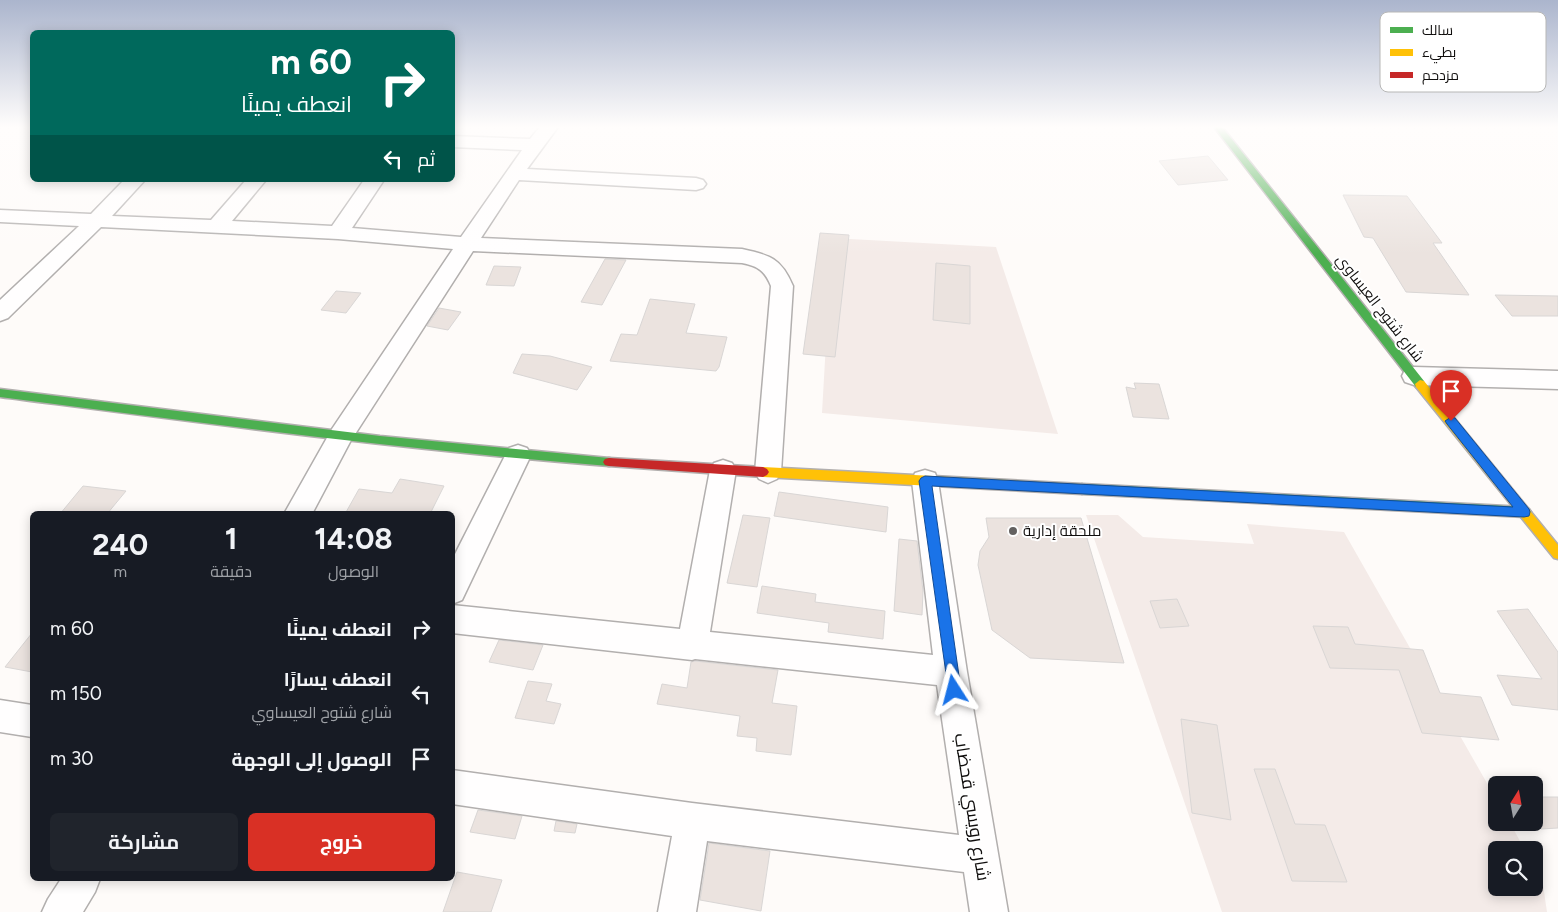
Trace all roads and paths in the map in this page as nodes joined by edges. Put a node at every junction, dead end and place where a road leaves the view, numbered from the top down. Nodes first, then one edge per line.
1 (516, 170) edge
2 (1252, 170) edge
3 (513, 174) junction
4 (133, 182) edge
5 (254, 182) edge
6 (373, 182) edge
7 (696, 184) dead end
8 (0, 216) edge
9 (97, 220) junction
10 (216, 228) junction
11 (338, 234) junction
12 (468, 244) junction
13 (0, 313) edge
14 (1414, 376) junction
15 (1558, 380) edge
16 (0, 393) edge
17 (341, 436) junction
18 (518, 455) junction
19 (723, 470) junction
20 (768, 472) junction
21 (925, 481) junction
22 (300, 511) edge
23 (1524, 512) junction
24 (1558, 554) edge
25 (455, 585) edge
26 (455, 620) edge
27 (692, 646) junction
28 (951, 672) junction
29 (0, 716) edge
30 (30, 721) edge
31 (455, 787) edge
32 (692, 821) junction
33 (980, 856) junction
34 (81, 881) edge
35 (61, 912) edge
36 (677, 912) edge
37 (989, 912) edge

1 - 3 street
2 - 14 street, شارع شتوح العيساوي
3 - 7 street
3 - 12 street
4 - 9 street
5 - 10 street
6 - 11 street
8 - 9 street
9 - 10 street
9 - 13 street
10 - 11 street
11 - 12 street
12 - 17 street
12 - 20 street
14 - 15 street
14 - 23 street, شارع شتوح العيساوي
16 - 17 street
17 - 18 street
17 - 22 street
18 - 19 street
18 - 25 street
19 - 20 street
19 - 27 street
20 - 21 street
21 - 23 street
21 - 28 street, شارع رويسي قحضاب
23 - 24 street, شارع شتوح العيساوي
26 - 27 street
27 - 28 street
28 - 33 street, شارع رويسي قحضاب
29 - 30 street
31 - 32 street
32 - 33 street
32 - 36 street
33 - 37 street, شارع رويسي قحضاب
34 - 35 street

